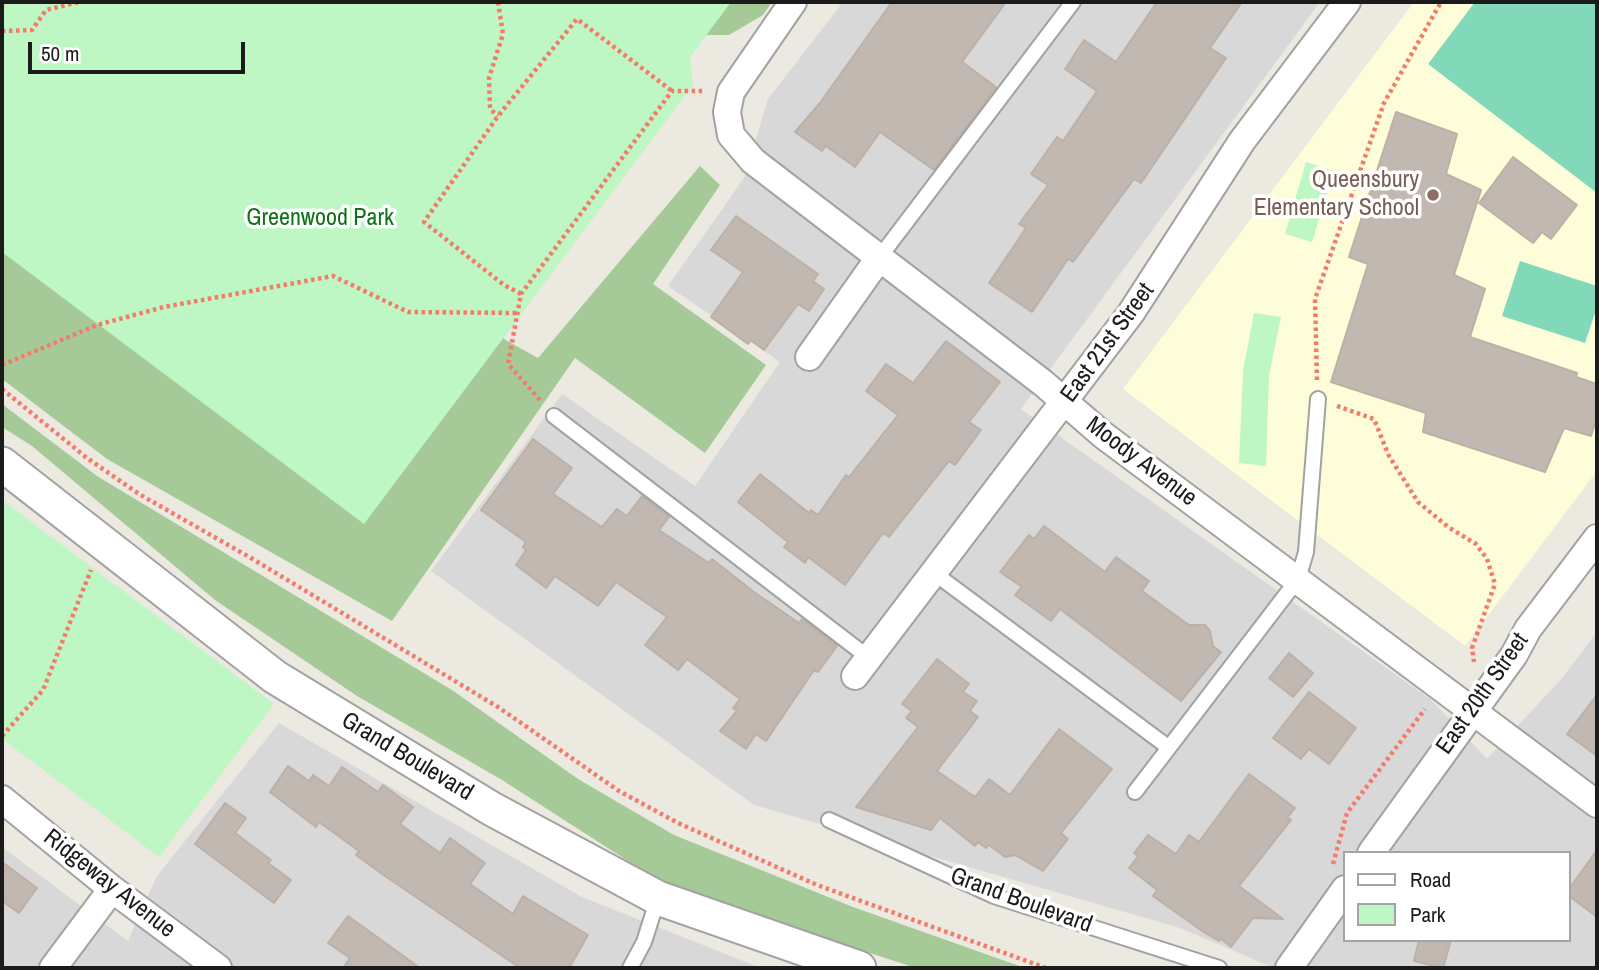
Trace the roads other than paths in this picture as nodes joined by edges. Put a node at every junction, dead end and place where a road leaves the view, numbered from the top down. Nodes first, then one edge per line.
1 (793, 2) edge
2 (1073, 2) edge
3 (1347, 2) edge
4 (879, 258) junction
5 (808, 358) dead end
6 (1318, 399) road end
7 (1065, 402) junction
8 (554, 416) road end
9 (2, 464) edge
10 (1597, 538) edge
11 (934, 573) junction
12 (1298, 579) junction
13 (862, 667) joint
14 (1471, 711) junction
15 (1168, 747) junction
16 (1135, 792) dead end
17 (2, 799) edge
18 (1597, 804) edge
19 (829, 820) dead end
20 (1372, 851) edge
21 (1337, 882) edge
22 (112, 889) junction
23 (658, 898) junction
24 (53, 968) edge
25 (218, 968) edge
26 (630, 968) edge
27 (859, 968) edge
28 (1219, 968) edge
29 (1289, 968) edge

1 - 4 street, Moody Avenue
2 - 4 lane
3 - 7 street, East 21st Street
4 - 5 street
4 - 7 street, Moody Avenue
6 - 12 lane
7 - 11 street, East 21st Street
7 - 12 street, Moody Avenue
8 - 13 lane
9 - 23 street, Grand Boulevard
10 - 14 street, East 20th Street
11 - 13 street, East 21st Street
11 - 15 lane
12 - 14 street, Moody Avenue
12 - 15 lane
14 - 18 street, Moody Avenue
14 - 20 street, East 20th Street
15 - 16 lane
17 - 22 street, Ridgeway Avenue
19 - 28 lane, Grand Boulevard
21 - 29 street
22 - 24 street
22 - 25 street, Ridgeway Avenue
23 - 26 lane
23 - 27 street, Grand Boulevard

